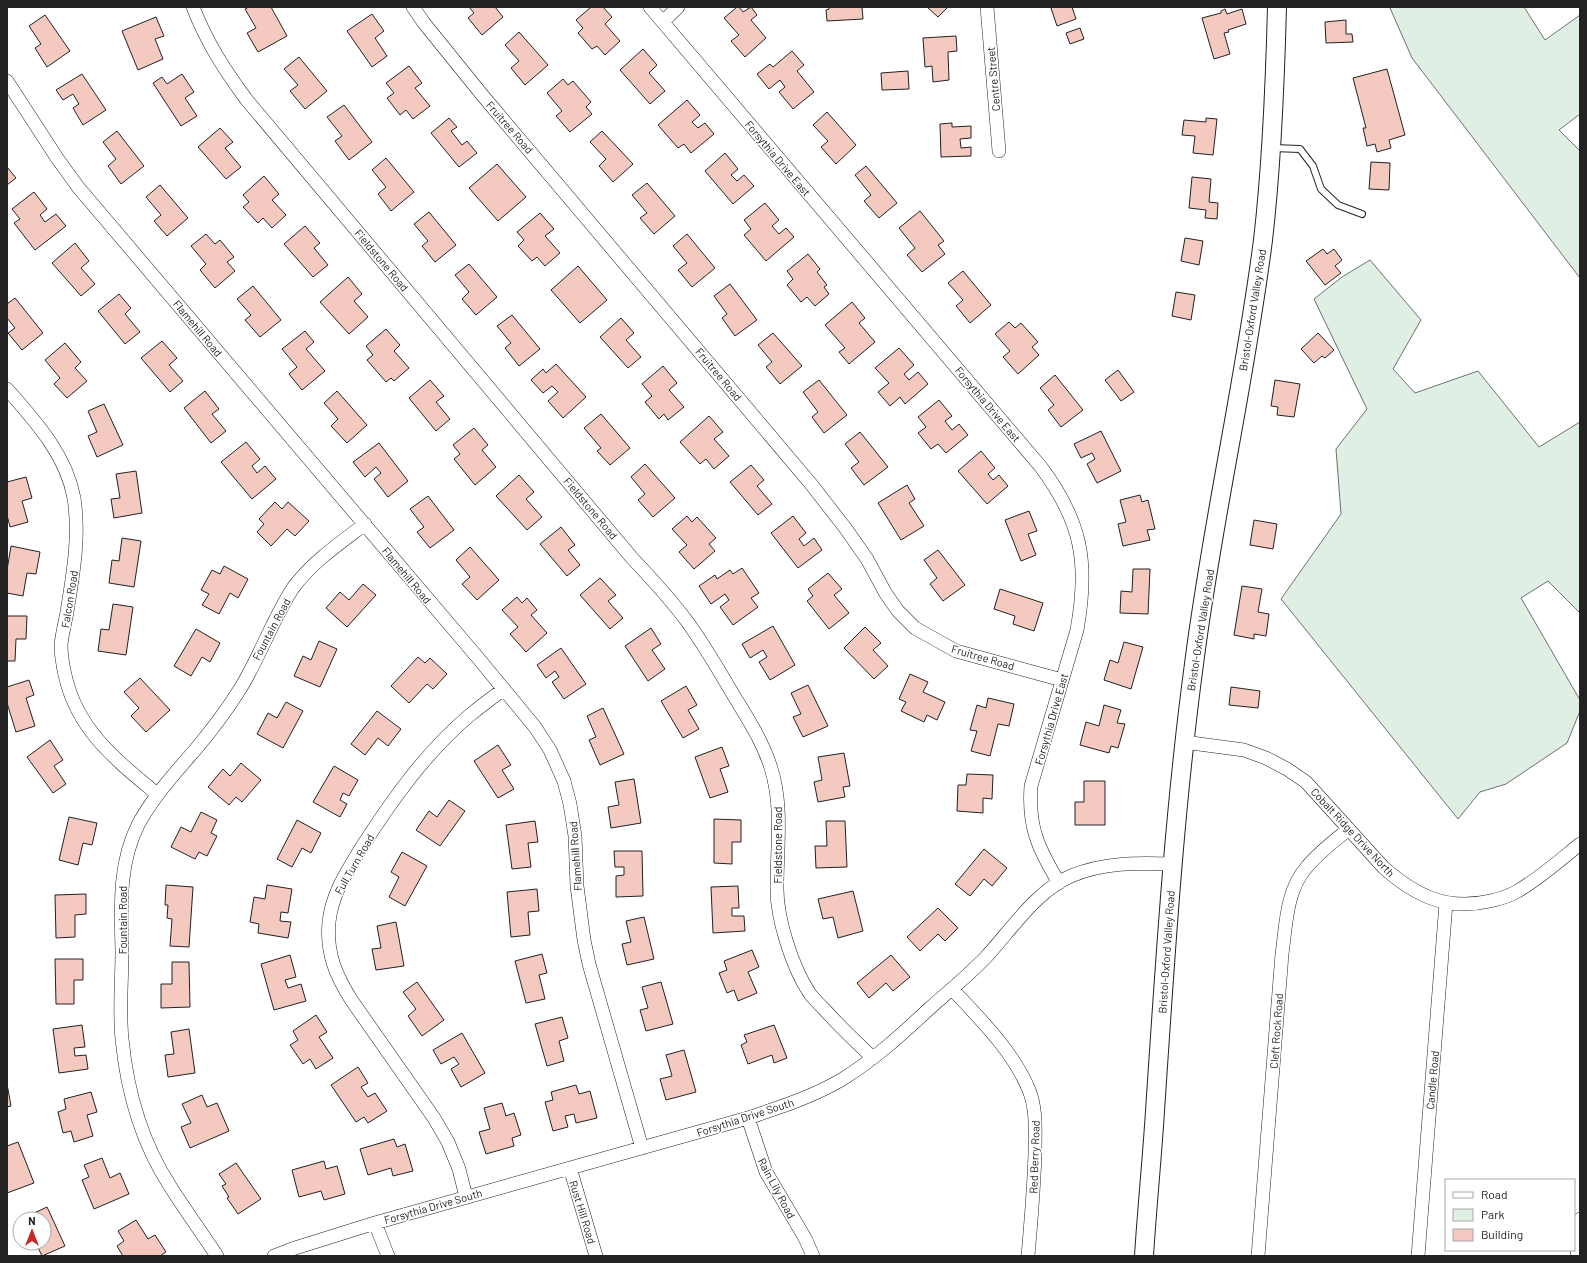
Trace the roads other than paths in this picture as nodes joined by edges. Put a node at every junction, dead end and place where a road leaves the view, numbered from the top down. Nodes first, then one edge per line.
1 (193, 7) edge
2 (413, 7) edge
3 (650, 7) edge
4 (678, 7) edge
5 (987, 7) edge
6 (1277, 7) edge
7 (663, 22) junction
8 (7, 81) edge
9 (1272, 148) junction
10 (999, 151) dead end
11 (1362, 214) dead end
12 (7, 389) edge
13 (365, 524) junction
14 (1062, 680) junction
15 (504, 689) junction
16 (1184, 742) junction
17 (157, 794) junction
18 (1349, 829) junction
19 (1580, 844) edge
20 (1172, 864) junction
21 (1059, 882) junction
22 (1446, 903) junction
23 (952, 989) junction
24 (873, 1058) junction
25 (748, 1118) junction
26 (642, 1148) junction
27 (570, 1168) junction
28 (466, 1197) junction
29 (1580, 1219) edge
30 (374, 1223) junction
31 (217, 1256) edge
32 (274, 1256) edge
33 (388, 1256) edge
34 (596, 1256) edge
35 (814, 1256) edge
36 (1028, 1256) edge
37 (1144, 1256) edge
38 (1258, 1256) edge
39 (1418, 1256) edge
40 (1577, 1256) edge

1 - 24 street, Fieldstone Road
2 - 14 street, Fruitree Road
3 - 7 street, Forsythia Drive East
4 - 7 street
5 - 10 street, Centre Street
6 - 9 main road, Bristol-Oxford Valley Road
7 - 14 street, Forsythia Drive East
8 - 13 street, Flamehill Road
9 - 11 lane
9 - 16 main road, Bristol-Oxford Valley Road
12 - 17 street, Falcon Road
13 - 15 street, Flamehill Road
13 - 17 street, Fountain Road
14 - 21 street, Forsythia Drive East
15 - 26 street, Flamehill Road
15 - 28 street, Full Turn Road
16 - 18 street, Cobalt Ridge Drive North
16 - 20 main road, Bristol-Oxford Valley Road
17 - 31 street, Fountain Road
18 - 22 street, Cobalt Ridge Drive North
18 - 38 street, Cleft Rock Road
19 - 22 street, Cobalt Ridge Drive North
20 - 21 street, Forsythia Drive South
20 - 37 main road, Bristol-Oxford Valley Road
21 - 23 street, Forsythia Drive South
22 - 39 street, Candle Road
23 - 24 street, Forsythia Drive South
23 - 36 street, Red Berry Road
24 - 25 street, Forsythia Drive South
25 - 26 street, Forsythia Drive South
25 - 35 street, Rain Lily Road
26 - 27 street, Forsythia Drive South
27 - 28 street, Forsythia Drive South
27 - 34 street, Rust Hill Road
28 - 30 street, Forsythia Drive South
29 - 40 street
30 - 32 street, Forsythia Drive South
30 - 33 street

